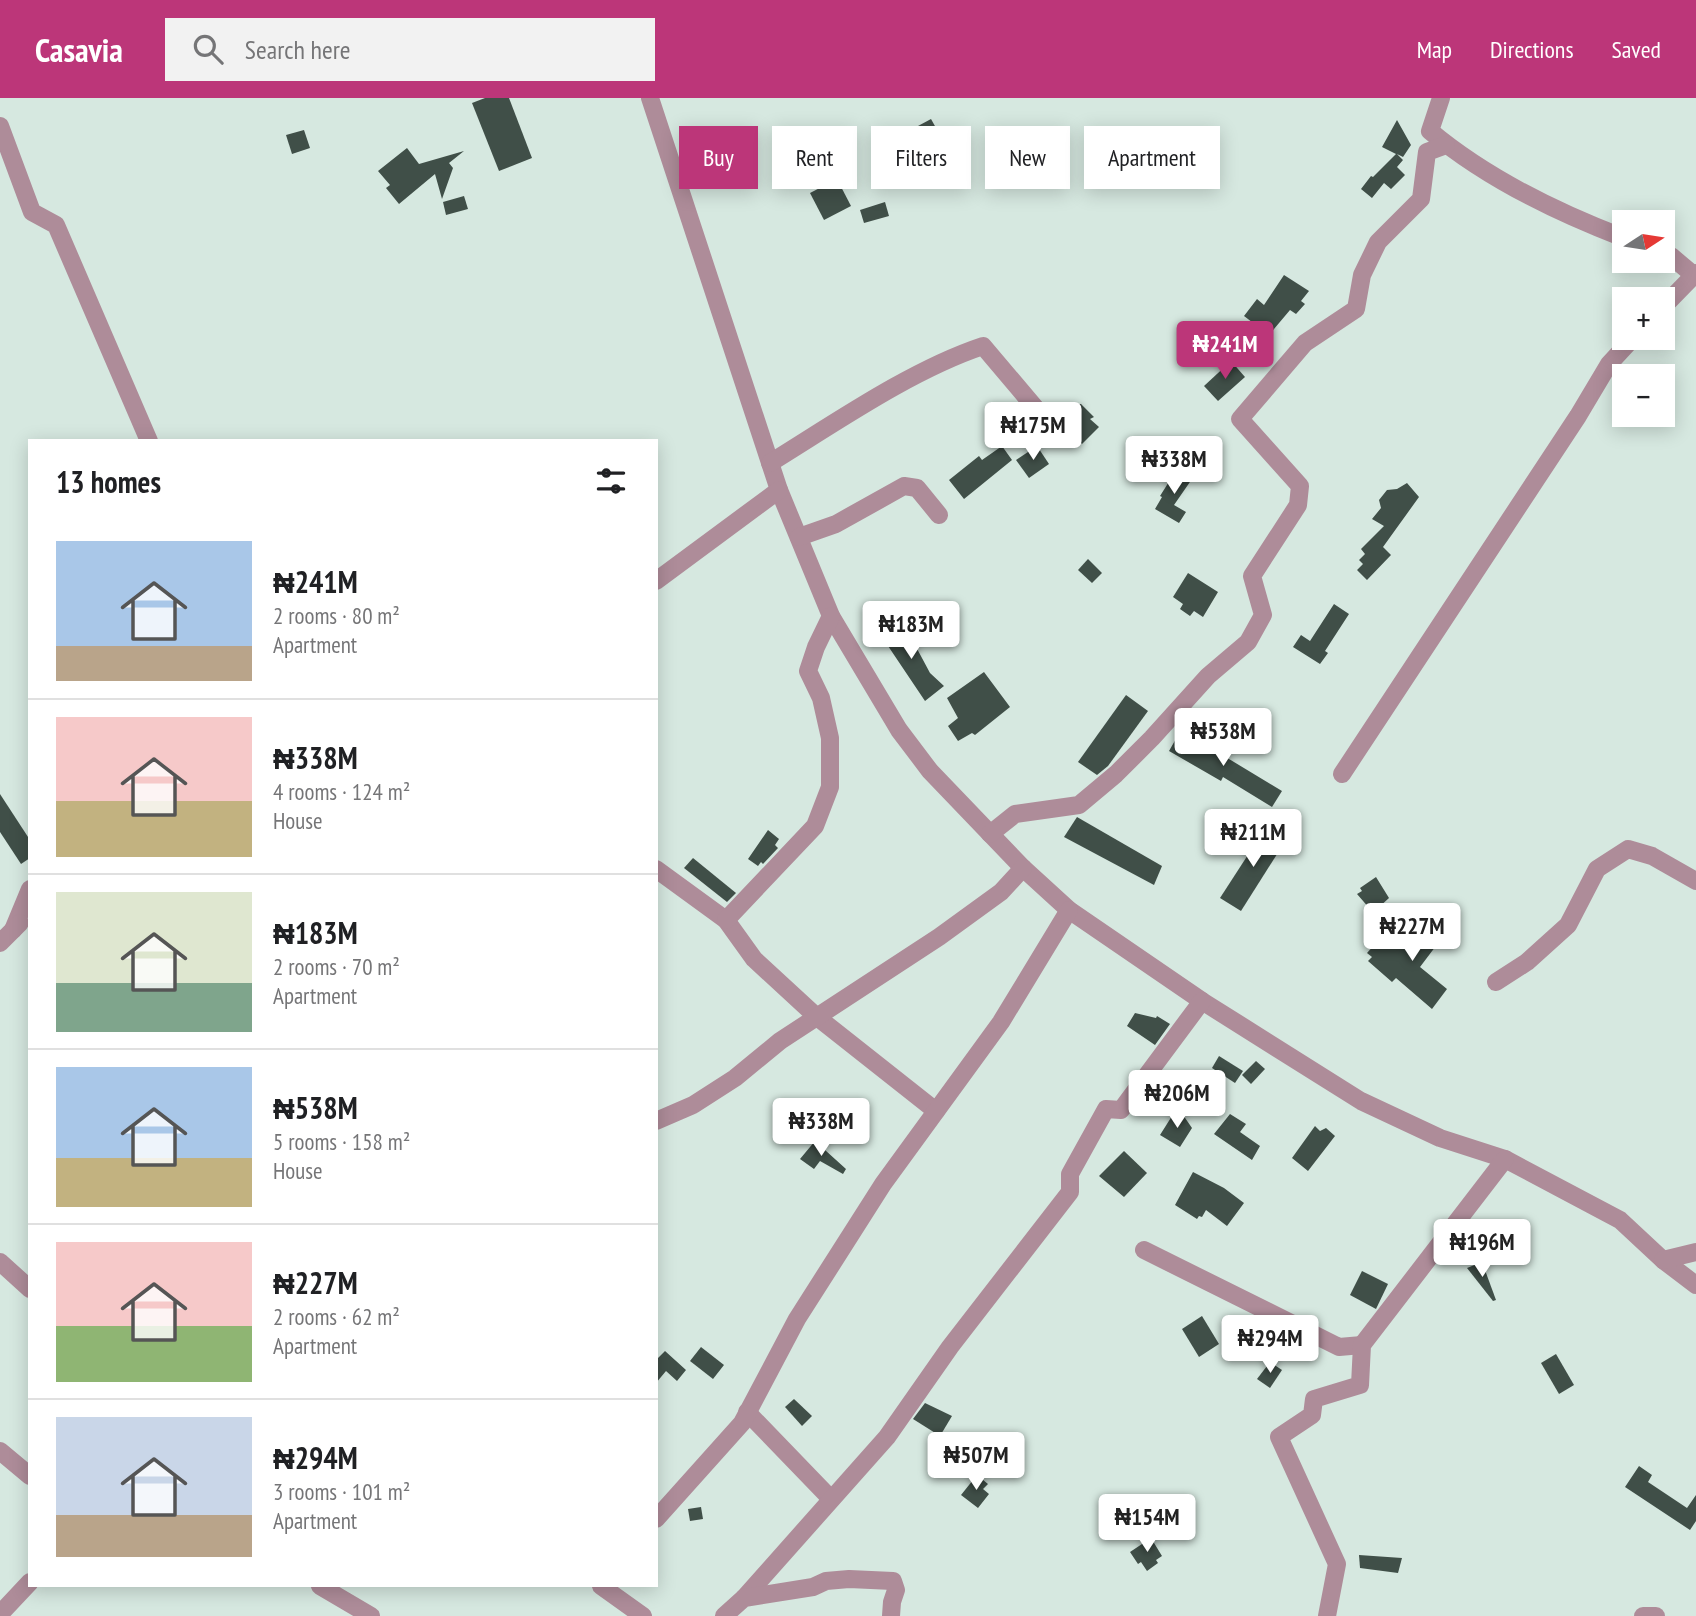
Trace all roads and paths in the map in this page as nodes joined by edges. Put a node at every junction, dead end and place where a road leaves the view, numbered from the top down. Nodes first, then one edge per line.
1 (650, 98) edge
2 (1441, 98) edge
3 (0, 126) edge
4 (1446, 145) junction
5 (1612, 233) edge
6 (1675, 259) edge
7 (1695, 275) edge
8 (1675, 295) edge
9 (1621, 350) edge
10 (1060, 437) dead end
11 (148, 439) edge
12 (770, 463) junction
13 (779, 490) junction
14 (939, 515) dead end
15 (799, 537) junction
16 (658, 580) edge
17 (831, 616) junction
18 (1342, 774) dead end
19 (990, 834) junction
20 (1023, 868) junction
21 (658, 870) edge
22 (1696, 881) edge
23 (28, 894) edge
24 (1069, 910) junction
25 (28, 915) edge
26 (726, 920) junction
27 (13, 930) junction
28 (0, 943) edge
29 (1496, 982) dead end
30 (1202, 1001) junction
31 (817, 1017) junction
32 (936, 1111) junction
33 (658, 1120) edge
34 (1505, 1159) junction
35 (1144, 1250) dead end
36 (1696, 1252) edge
37 (1663, 1260) junction
38 (2, 1266) edge
39 (28, 1269) edge
40 (1696, 1285) edge
41 (28, 1287) edge
42 (1362, 1345) junction
43 (747, 1412) junction
44 (0, 1451) edge
45 (28, 1474) edge
46 (831, 1499) junction
47 (658, 1517) edge
48 (28, 1584) edge
49 (322, 1587) edge
50 (602, 1587) edge
51 (744, 1598) junction
52 (0, 1614) edge
53 (371, 1616) edge
54 (643, 1616) edge
55 (724, 1616) edge
56 (891, 1616) edge
57 (1327, 1616) edge
58 (1643, 1616) edge
59 (1656, 1616) edge

1 - 12 street
2 - 4 street
3 - 11 street
4 - 5 street
4 - 19 street
6 - 7 street
7 - 8 street
9 - 18 street
10 - 12 street
12 - 13 street
13 - 15 street
13 - 16 street
14 - 15 street
15 - 17 street
17 - 19 street
17 - 26 street
19 - 20 street
20 - 24 street
20 - 31 street
21 - 26 street
22 - 29 street
23 - 27 street
24 - 30 street
24 - 32 street
25 - 27 street
26 - 31 street
27 - 28 street
30 - 34 street
30 - 46 street
31 - 32 street
31 - 33 street
32 - 43 street
34 - 37 street
34 - 42 street
35 - 42 street
36 - 37 street
37 - 40 street
38 - 39 street
38 - 41 street
42 - 57 street
43 - 46 street
43 - 47 street
44 - 45 street
46 - 51 street
48 - 52 street
49 - 53 street
50 - 54 street
51 - 55 street
51 - 56 street
58 - 59 street

